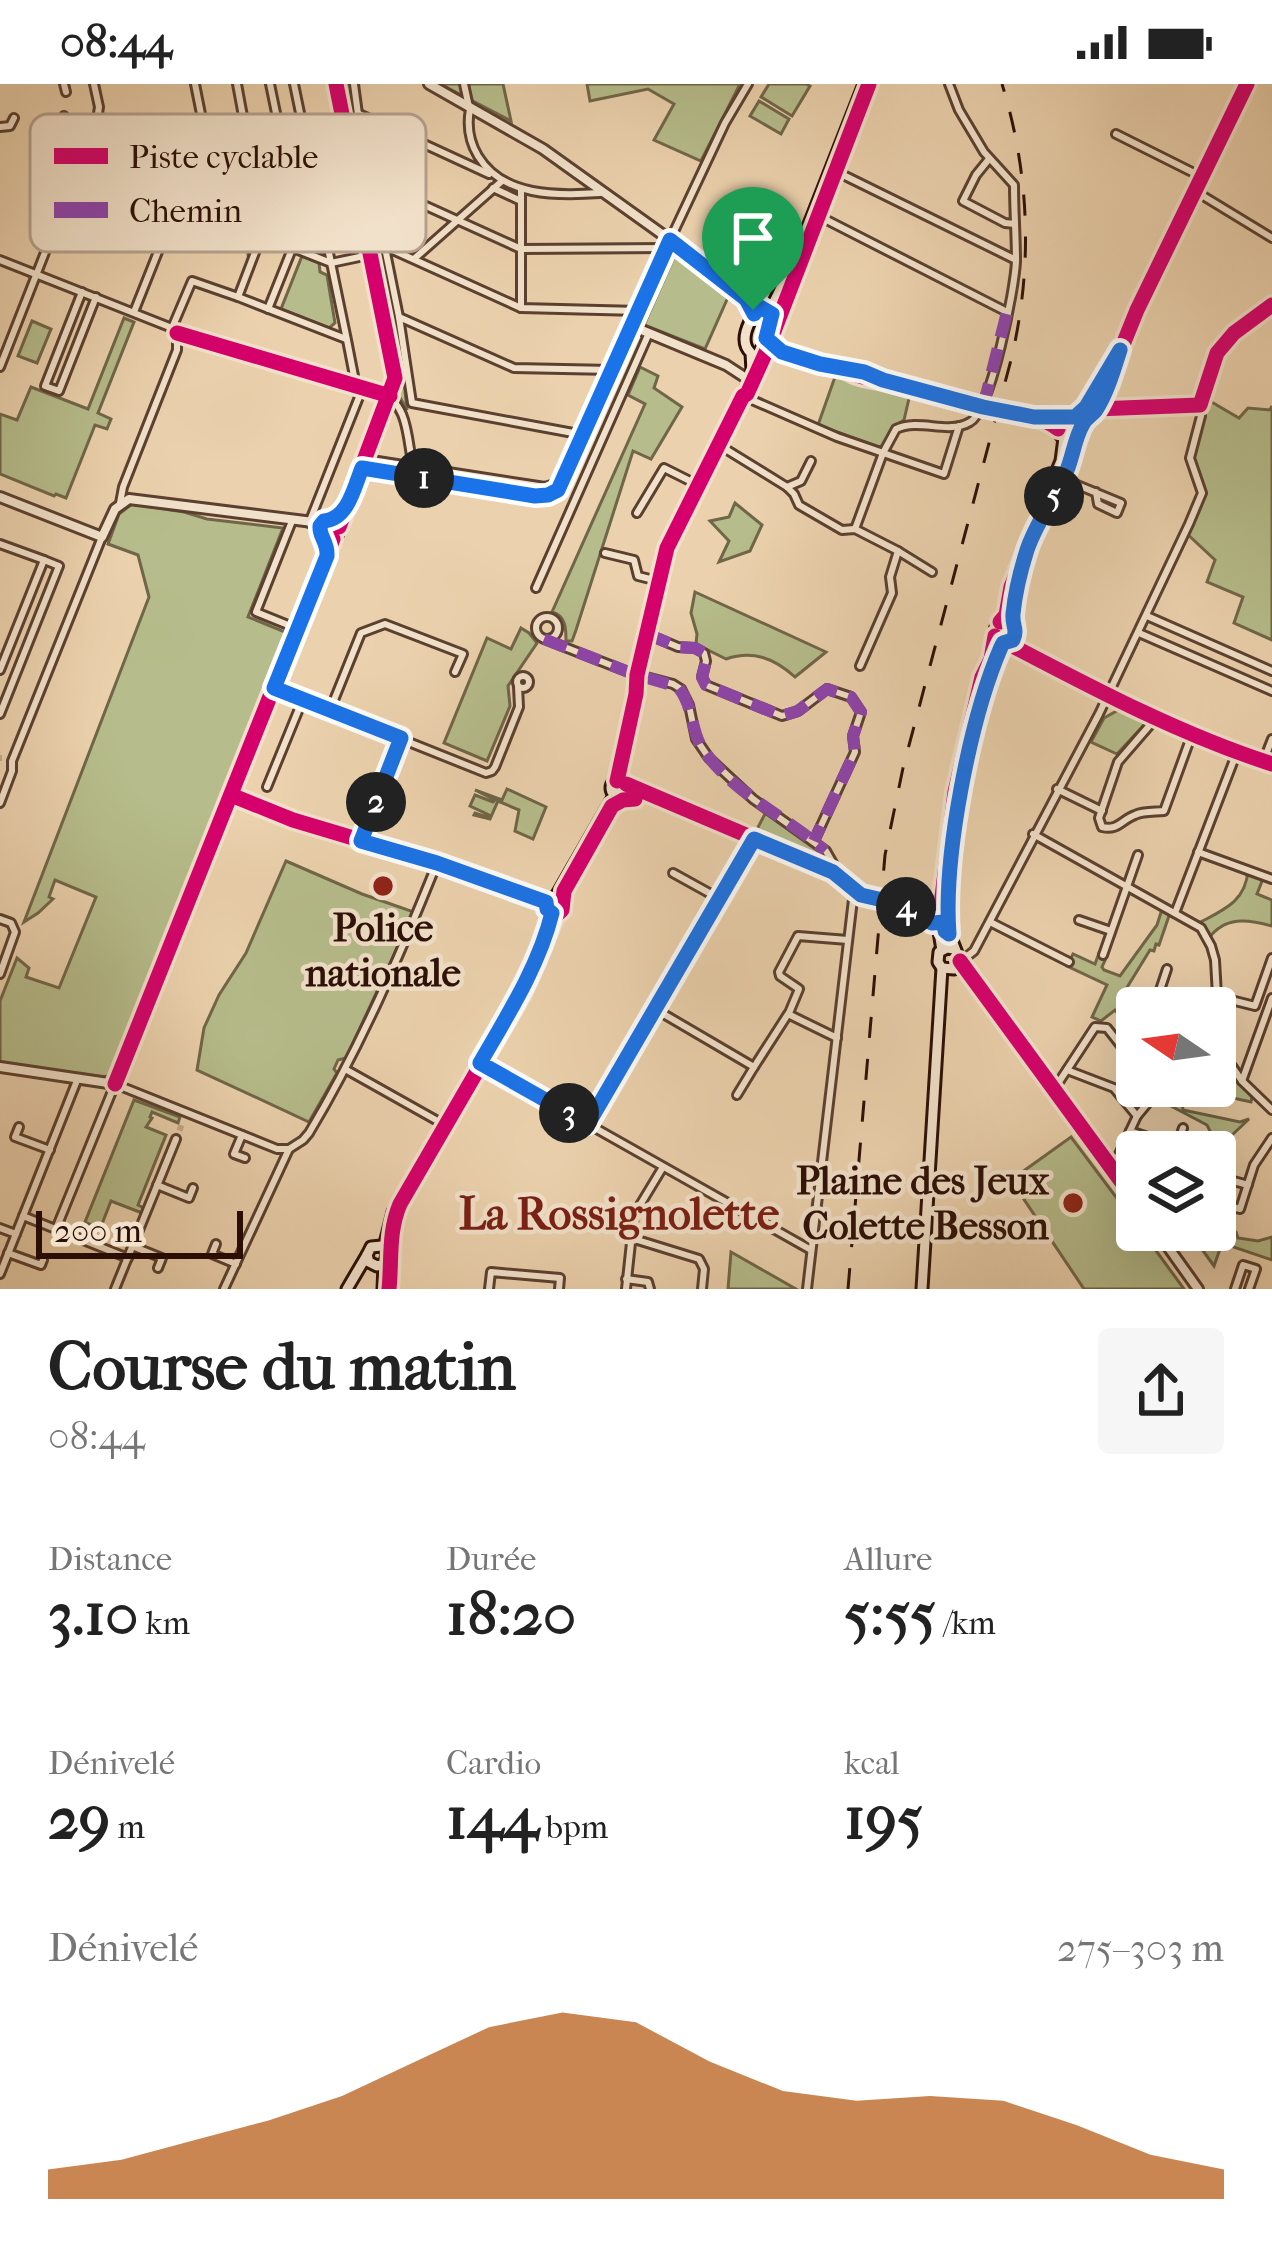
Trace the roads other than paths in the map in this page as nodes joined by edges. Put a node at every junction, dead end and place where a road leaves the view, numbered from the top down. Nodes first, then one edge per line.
1 (94, 84) edge
2 (195, 84) edge
3 (237, 84) edge
4 (270, 84) edge
5 (294, 84) edge
6 (336, 84) edge
7 (354, 84) edge
8 (429, 84) edge
9 (464, 84) edge
10 (748, 84) edge
11 (864, 84) edge
12 (949, 84) edge
13 (1247, 84) edge
14 (470, 108) junction
15 (358, 113) edge
16 (99, 114) edge
17 (201, 114) edge
18 (243, 114) edge
19 (276, 114) edge
20 (300, 114) edge
21 (341, 114) edge
22 (14, 118) dead end
23 (0, 127) edge
24 (1116, 134) dead end
25 (426, 145) edge
26 (479, 158) junction
27 (989, 158) junction
28 (472, 167) junction
29 (830, 169) junction
30 (1202, 177) junction
31 (584, 178) junction
32 (500, 179) junction
33 (493, 188) junction
34 (521, 189) junction
35 (1195, 191) junction
36 (604, 192) junction
37 (580, 194) junction
38 (521, 200) junction
39 (426, 205) edge
40 (813, 214) junction
41 (457, 219) junction
42 (1015, 224) junction
43 (1272, 238) edge
44 (669, 244) junction
45 (426, 248) edge
46 (521, 249) junction
47 (46, 252) edge
48 (158, 252) edge
49 (256, 252) edge
50 (290, 252) edge
51 (302, 252) edge
52 (315, 252) edge
53 (329, 252) edge
54 (369, 252) edge
55 (386, 252) edge
56 (397, 252) edge
57 (422, 252) edge
58 (370, 255) junction
59 (313, 256) junction
60 (414, 259) junction
61 (0, 260) edge
62 (1016, 260) junction
63 (331, 263) junction
64 (37, 274) junction
65 (82, 292) junction
66 (238, 297) junction
67 (96, 298) junction
68 (1272, 305) edge
69 (521, 308) junction
70 (268, 309) junction
71 (765, 309) junction
72 (639, 311) junction
73 (1007, 312) junction
74 (134, 313) junction
75 (399, 317) junction
76 (632, 326) junction
77 (175, 330) junction
78 (649, 333) junction
79 (0, 334) edge
80 (766, 338) junction
81 (11, 339) junction
82 (347, 340) junction
83 (1120, 350) junction
84 (756, 352) junction
85 (782, 352) junction
86 (0, 367) edge
87 (612, 370) junction
88 (751, 375) junction
89 (361, 387) junction
90 (385, 394) junction
91 (743, 396) junction
92 (1200, 405) junction
93 (986, 408) junction
94 (1096, 409) junction
95 (1034, 417) junction
96 (1074, 420) junction
97 (959, 426) junction
98 (584, 435) junction
99 (1066, 435) junction
100 (718, 446) junction
101 (884, 453) junction
102 (811, 461) dead end
103 (364, 464) junction
104 (412, 466) junction
105 (1059, 477) junction
106 (563, 484) junction
107 (698, 485) junction
108 (787, 487) junction
109 (1096, 492) dead end
110 (550, 494) junction
111 (0, 497) edge
112 (576, 498) junction
113 (124, 501) junction
114 (638, 513) dead end
115 (292, 521) junction
116 (309, 524) junction
117 (336, 524) junction
118 (855, 530) junction
119 (325, 533) junction
120 (102, 537) junction
121 (0, 544) edge
122 (898, 550) junction
123 (604, 553) dead end
124 (1025, 555) junction
125 (44, 560) junction
126 (932, 572) dead end
127 (658, 581) junction
128 (536, 589) dead end
129 (1147, 616) junction
130 (298, 628) junction
131 (1139, 633) junction
132 (646, 634) junction
133 (1007, 636) junction
134 (544, 639) dead end
135 (4, 649) edge
136 (860, 666) dead end
137 (0, 670) edge
138 (1272, 671) edge
139 (455, 673) dead end
140 (637, 675) junction
141 (518, 686) dead end
142 (274, 688) junction
143 (1272, 691) edge
144 (1108, 695) junction
145 (303, 699) junction
146 (1119, 700) junction
147 (330, 710) junction
148 (0, 714) edge
149 (1099, 714) junction
150 (1156, 718) junction
151 (1192, 734) junction
152 (401, 738) junction
153 (1272, 739) edge
154 (1237, 752) junction
155 (2, 758) edge
156 (12, 761) junction
157 (1268, 763) edge
158 (621, 787) junction
159 (267, 788) dead end
160 (1057, 789) junction
161 (231, 795) junction
162 (0, 801) edge
163 (1102, 811) junction
164 (1034, 834) junction
165 (754, 839) junction
166 (361, 841) junction
167 (814, 841) junction
168 (1198, 852) junction
169 (1138, 855) dead end
170 (437, 863) junction
171 (833, 872) junction
172 (673, 873) dead end
173 (1272, 879) edge
174 (1127, 886) junction
175 (854, 891) junction
176 (720, 898) junction
177 (551, 904) junction
178 (1174, 913) junction
179 (0, 919) edge
180 (1079, 920) dead end
181 (990, 922) junction
182 (939, 928) junction
183 (1111, 932) junction
184 (848, 940) junction
185 (942, 950) junction
186 (1103, 955) dead end
187 (1272, 958) edge
188 (1069, 962) dead end
189 (955, 963) junction
190 (1167, 969) dead end
191 (0, 974) edge
192 (1161, 987) edge
193 (1215, 987) edge
194 (1272, 998) edge
195 (1236, 1001) edge
196 (1255, 1006) junction
197 (656, 1009) junction
198 (1268, 1010) junction
199 (788, 1014) junction
200 (837, 1038) junction
201 (1116, 1039) edge
202 (480, 1063) junction
203 (0, 1067) edge
204 (754, 1067) junction
205 (345, 1069) junction
206 (1066, 1070) junction
207 (1236, 1073) edge
208 (79, 1078) junction
209 (1242, 1081) junction
210 (115, 1084) junction
211 (1054, 1089) junction
212 (737, 1095) dead end
213 (1144, 1107) edge
214 (1272, 1110) edge
215 (186, 1113) junction
216 (1137, 1115) junction
217 (182, 1124) tunnel mouth
218 (443, 1124) junction
219 (588, 1124) junction
220 (19, 1127) dead end
221 (1183, 1128) dead end
222 (1130, 1131) edge
223 (1182, 1131) edge
224 (242, 1135) junction
225 (1272, 1138) edge
226 (176, 1139) tunnel mouth
227 (289, 1149) junction
228 (50, 1150) junction
229 (245, 1158) dead end
230 (1116, 1161) edge
231 (663, 1167) junction
232 (1112, 1169) junction
233 (1116, 1174) edge
234 (157, 1185) junction
235 (1248, 1185) junction
236 (194, 1189) dead end
237 (23, 1216) junction
238 (0, 1228) edge
239 (56, 1229) junction
240 (16, 1234) junction
241 (631, 1238) junction
242 (216, 1244) dead end
243 (132, 1246) junction
244 (381, 1246) junction
245 (812, 1251) junction
246 (1171, 1251) edge
247 (8, 1253) junction
248 (128, 1258) junction
249 (43, 1260) dead end
250 (375, 1262) junction
251 (236, 1264) junction
252 (158, 1268) dead end
253 (0, 1274) edge
254 (524, 1275) junction
255 (626, 1284) edge
256 (383, 1286) edge
257 (115, 1289) edge
258 (224, 1289) edge
259 (347, 1289) edge
260 (489, 1289) edge
261 (523, 1289) edge
262 (559, 1289) edge
263 (650, 1289) edge
264 (702, 1289) edge
265 (807, 1289) edge
266 (922, 1289) edge
267 (1198, 1289) edge
268 (1235, 1289) edge
269 (1250, 1289) edge

1 - 16 street
2 - 17 street
3 - 18 street
4 - 19 street
5 - 20 street
6 - 21 street
7 - 15 street
8 - 14 street
9 - 14 street
10 - 44 street
11 - 29 main road
12 - 27 street
13 - 30 main road
14 - 26 street
14 - 31 street
22 - 23 street
24 - 30 street
25 - 28 street
26 - 28 street
26 - 32 street
27 - 42 street
27 - 42 street
28 - 32 street
29 - 40 main road
29 - 62 street
30 - 35 main road
31 - 36 street
31 - 37 street
32 - 33 street
32 - 34 street
33 - 38 street
33 - 41 street
34 - 37 street
34 - 38 street
35 - 43 street
35 - 83 main road
36 - 37 street
36 - 44 street
38 - 46 street
39 - 41 street
40 - 71 main road
40 - 73 street
41 - 45 street
41 - 46 street
42 - 62 street
44 - 46 street
44 - 71 street
44 - 72 street
46 - 69 street
47 - 64 street
48 - 74 street
49 - 66 street
50 - 70 street
51 - 59 street
52 - 59 street
53 - 63 street
54 - 58 street
55 - 75 street
56 - 60 street
57 - 60 street
58 - 63 street
58 - 90 street
59 - 63 street
60 - 69 street
61 - 64 street
62 - 73 street
63 - 82 street
64 - 65 street
64 - 81 street
65 - 67 street
65 - 67 street
66 - 70 street
66 - 77 street
67 - 74 street
68 - 92 street
69 - 72 street
70 - 82 street
71 - 80 main road
71 - 84 main road
72 - 76 street
73 - 93 street
74 - 77 street
75 - 87 street
75 - 98 street
76 - 78 street
76 - 87 street
77 - 89 street
77 - 113 street
78 - 88 street
78 - 112 street
79 - 81 street
80 - 84 main road
80 - 85 street
81 - 86 street
82 - 89 street
83 - 94 main road
83 - 96 main road
84 - 85 street
84 - 88 main road
85 - 93 street
87 - 98 street
88 - 91 main road
89 - 116 street
90 - 103 street
90 - 104 street
91 - 100 main road
91 - 101 street
92 - 94 street
92 - 129 street
93 - 95 street, bridge
93 - 97 street
94 - 96 main road
95 - 96 street
95 - 99 street
96 - 99 main road
96 - 99 main road
97 - 101 street
97 - 101 street
98 - 106 street
99 - 105 main road
100 - 107 main road
100 - 108 street
101 - 118 street
102 - 108 street
103 - 104 street
103 - 110 street
103 - 117 street
104 - 106 street
105 - 109 street
105 - 124 main road
106 - 110 street
106 - 112 street
107 - 114 street
107 - 127 main road
108 - 118 street
110 - 112 street
111 - 120 street
112 - 128 street
113 - 115 street
113 - 120 street
115 - 116 street
115 - 130 street
116 - 119 street
117 - 119 street
117 - 119 street
118 - 122 street
119 - 130 street
120 - 156 street
121 - 125 street
122 - 126 street
122 - 136 street
123 - 127 street
124 - 133 main road
124 - 133 main road
125 - 135 street
125 - 148 street
127 - 132 main road
129 - 131 street
129 - 138 street
130 - 142 street
131 - 143 street
131 - 144 street
132 - 140 main road
132 - 167 street
133 - 144 street
133 - 182 main road
134 - 140 street
135 - 137 street
139 - 147 street
140 - 158 main road
140 - 167 street
141 - 152 street
142 - 145 street
142 - 161 street
144 - 146 street
144 - 149 street
145 - 147 street
145 - 159 street
146 - 149 street
146 - 150 street
147 - 152 street
149 - 160 street
150 - 151 street
150 - 163 street
151 - 154 street
151 - 163 street
152 - 166 street
153 - 157 street
154 - 157 street
154 - 168 street
155 - 156 street
156 - 162 street
158 - 165 street
158 - 177 main road
160 - 163 street
160 - 164 street
161 - 166 street
161 - 210 street
164 - 174 street
164 - 181 street
165 - 171 street
165 - 176 street
166 - 170 street
167 - 171 street
168 - 173 street
168 - 178 street
169 - 174 street
170 - 177 street
170 - 205 street
171 - 175 street
172 - 176 street
174 - 178 street
174 - 183 street
175 - 182 street
175 - 184 street
176 - 197 street
177 - 202 main road
178 - 193 street
179 - 191 street
180 - 183 street
181 - 188 street
181 - 189 street
182 - 185 main road
182 - 189 main road
183 - 186 street
184 - 199 street
184 - 200 street
185 - 189 main road
185 - 189 main road
187 - 196 street
189 - 211 street
189 - 266 main road
190 - 192 street
194 - 198 street
195 - 196 street
196 - 198 street
197 - 204 street
197 - 219 street
198 - 209 street
199 - 200 street
199 - 204 street
200 - 245 street
201 - 206 street
202 - 218 main road
202 - 219 street
203 - 208 street
204 - 212 street
205 - 218 street
205 - 227 street
206 - 211 street
206 - 216 street
207 - 209 street
208 - 210 street
208 - 228 street
209 - 214 street
210 - 215 street
210 - 239 street
211 - 232 street
213 - 216 street
215 - 217 street
215 - 224 street
216 - 222 street
218 - 244 main road
219 - 231 street
220 - 228 street
221 - 223 street
224 - 227 street
224 - 229 street
225 - 235 street
226 - 234 street
227 - 251 street
228 - 237 street
230 - 232 street
231 - 241 street
231 - 245 street
232 - 233 street
234 - 236 street
234 - 243 street
235 - 235 street
237 - 239 street
237 - 240 street
238 - 240 street
239 - 248 street
240 - 247 street
241 - 255 street
241 - 264 street
242 - 251 street
243 - 248 street
243 - 252 street
244 - 250 main road
244 - 250 main road
245 - 265 street
246 - 267 street
247 - 249 street
247 - 253 street
248 - 257 street
250 - 256 main road
250 - 259 main road
251 - 258 street
254 - 260 street
254 - 261 street
254 - 262 street
255 - 263 street
268 - 269 street

